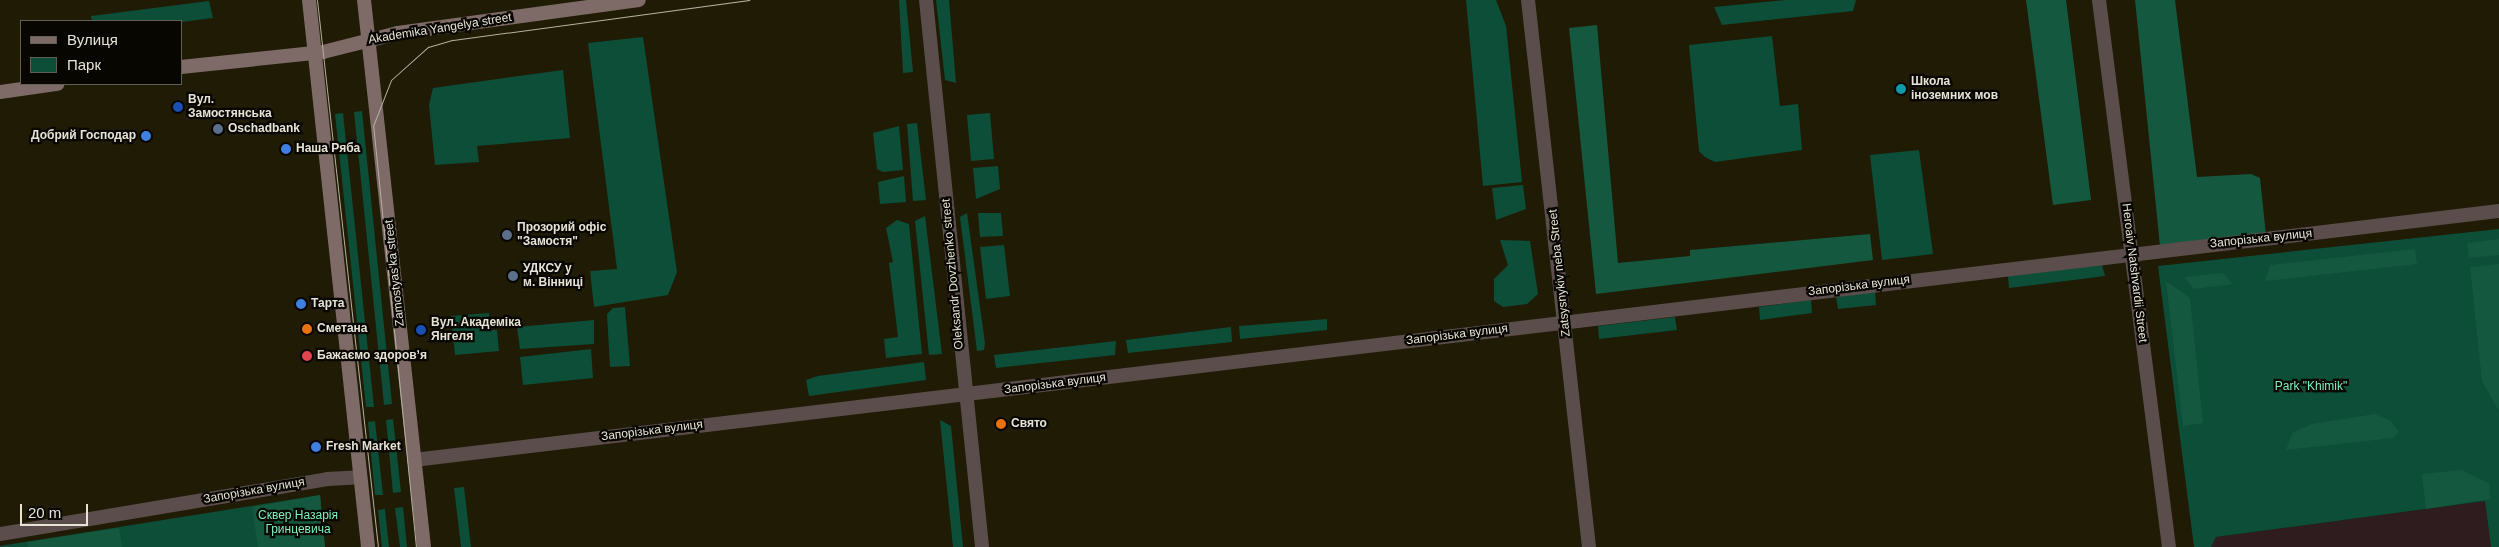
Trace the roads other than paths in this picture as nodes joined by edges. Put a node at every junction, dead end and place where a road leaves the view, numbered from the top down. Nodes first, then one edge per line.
1 (309, 0) edge
2 (364, 0) edge
3 (639, 0) edge
4 (926, 0) edge
5 (1528, 0) edge
6 (2098, 0) edge
7 (368, 40) junction
8 (314, 53) junction
9 (182, 66) edge
10 (50, 85) edge
11 (0, 92) edge
12 (2499, 211) edge
13 (2132, 253) junction
14 (1566, 321) junction
15 (966, 395) junction
16 (414, 460) junction
17 (360, 477) junction
18 (0, 534) edge
19 (368, 547) edge
20 (424, 547) edge
21 (982, 547) edge
22 (1589, 547) edge
23 (2169, 547) edge

1 - 8 main road
2 - 7 main road, Zamostyas'ka street
3 - 7 main road, Akademika Yangelya street
4 - 15 street, Oleksandr Dovzhenko street
5 - 14 street, Zatsysnykiv neba Street
6 - 13 street, Heroaiv Natshvardii Street
7 - 8 main road, Akademika Yangelya street
7 - 16 main road, Zamostyas'ka street
8 - 9 main road, Akademika Yangelya street
8 - 17 main road
10 - 11 main road
12 - 13 street, Запорізька вулиця
13 - 14 street, Запорізька вулиця
13 - 23 street, Heroaiv Natshvardii Street
14 - 15 street, Запорізька вулиця
14 - 22 street, Zatsysnykiv neba Street
15 - 16 street, Запорізька вулиця
15 - 21 street, Oleksandr Dovzhenko street
16 - 20 main road, Zamostyas'ka street
17 - 18 street, Запорізька вулиця
17 - 19 main road

